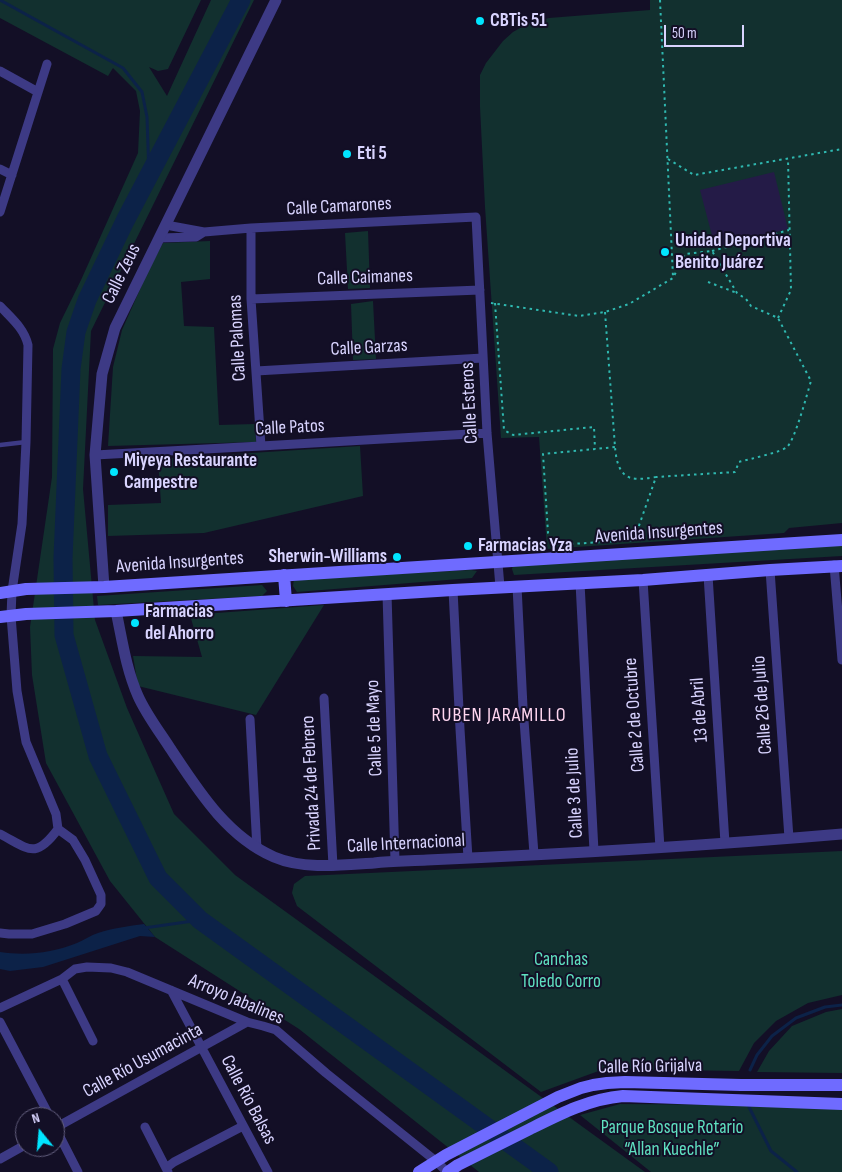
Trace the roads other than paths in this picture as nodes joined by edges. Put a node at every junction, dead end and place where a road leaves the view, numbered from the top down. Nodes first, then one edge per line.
1 (276, 0) edge
2 (47, 64) dead end
3 (0, 71) edge
4 (38, 92) junction
5 (0, 169) edge
6 (12, 176) junction
7 (0, 212) edge
8 (476, 217) joint
9 (166, 225) junction
10 (251, 228) junction
11 (204, 232) junction
12 (159, 238) junction
13 (480, 290) junction
14 (251, 299) junction
15 (0, 306) edge
16 (483, 358) junction
17 (256, 371) junction
18 (487, 432) junction
19 (26, 442) junction
20 (0, 445) edge
21 (261, 446) junction
22 (95, 455) junction
23 (842, 540) edge
24 (498, 562) junction
25 (838, 566) edge
26 (770, 570) junction
27 (284, 575) junction
28 (708, 575) junction
29 (643, 580) junction
30 (580, 584) junction
31 (517, 586) junction
32 (104, 587) junction
33 (500, 587) junction
34 (453, 590) junction
35 (6, 592) edge
36 (387, 594) junction
37 (286, 601) junction
38 (116, 611) junction
39 (5, 616) edge
40 (842, 660) edge
41 (324, 698) dead end
42 (250, 719) dead end
43 (58, 829) junction
44 (0, 834) edge
45 (842, 834) edge
46 (789, 838) junction
47 (724, 843) junction
48 (660, 848) junction
49 (258, 849) junction
50 (594, 851) junction
51 (534, 854) junction
52 (468, 858) junction
53 (395, 861) junction
54 (332, 866) junction
55 (0, 933) edge
56 (62, 979) junction
57 (171, 990) junction
58 (0, 1008) edge
59 (0, 1022) edge
60 (246, 1022) junction
61 (93, 1041) dead end
62 (201, 1048) junction
63 (842, 1085) edge
64 (842, 1104) edge
65 (45, 1107) edge
66 (65, 1123) edge
67 (243, 1126) junction
68 (145, 1127) dead end
69 (65, 1147) edge
70 (15, 1151) edge
71 (0, 1159) edge
72 (441, 1159) junction
73 (167, 1170) edge
74 (451, 1170) edge
75 (78, 1172) edge
76 (268, 1172) edge
77 (419, 1172) edge

1 - 9 street, Calle Zeus
2 - 4 street
3 - 4 street
4 - 6 street
5 - 6 street
6 - 7 street
8 - 10 street, Calle Camarones
8 - 13 street, Calle Esteros
9 - 11 street, Calle Camarones
9 - 12 street, Calle Zeus
10 - 11 street, Calle Camarones
10 - 14 street, Calle Palomas
11 - 12 street, Calle Camarones
12 - 22 street, Calle Zeus
13 - 14 street, Calle Caimanes
13 - 16 street, Calle Esteros
14 - 17 street, Calle Palomas
15 - 19 street
16 - 17 street, Calle Garzas
16 - 18 street, Calle Esteros
17 - 21 street, Calle Palomas
18 - 21 street, Calle Patos
18 - 24 street, Calle Esteros
19 - 20 lane
19 - 35 street
21 - 22 street, Calle Patos
22 - 32 street, Calle Zeus
23 - 24 main road, Avenida Insurgentes
24 - 27 main road, Avenida Insurgentes
24 - 33 street, Calle Esteros
25 - 26 main road
25 - 40 street
26 - 28 main road
26 - 46 street, Calle 26 de Julio
27 - 32 main road, Avenida Insurgentes
27 - 37 main road
28 - 29 main road
28 - 47 street, 13 de Abril
29 - 30 main road
29 - 48 street, Calle 2 de Octubre
30 - 31 main road
30 - 50 street, Calle 3 de Julio
31 - 33 main road
31 - 51 street
32 - 35 main road, Avenida Insurgentes
33 - 34 main road
34 - 36 main road
34 - 52 street
35 - 39 street
36 - 37 main road
36 - 53 street, Calle 5 de Mayo
37 - 38 main road
38 - 39 main road
38 - 49 street, Calle Internacional
39 - 43 street
41 - 54 street, Privada 24 de Febrero
42 - 49 street
43 - 44 street
43 - 55 street
45 - 46 street, Calle Internacional
46 - 47 street, Calle Internacional
47 - 48 street, Calle Internacional
48 - 50 street, Calle Internacional
49 - 54 street, Calle Internacional
50 - 51 street, Calle Internacional
51 - 52 street, Calle Internacional
52 - 53 street, Calle Internacional
53 - 54 street, Calle Internacional
56 - 57 street, Arroyo Jabalines
56 - 58 street, Arroyo Jabalines
56 - 61 street
57 - 60 street, Arroyo Jabalines
57 - 62 street, Calle Río Balsas
59 - 65 street
60 - 62 street, Calle Río Usumacinta
60 - 72 street, Arroyo Jabalines
62 - 66 street, Calle Río Usumacinta
62 - 67 street, Calle Río Balsas
63 - 72 main road, Calle Río Grijalva
64 - 74 main road, Calle Río Grijalva
67 - 73 street
67 - 76 street, Calle Río Balsas
68 - 73 street
69 - 75 street
70 - 71 street
72 - 74 street, Arroyo Jabalines
72 - 77 main road, Calle Río Grijalva

